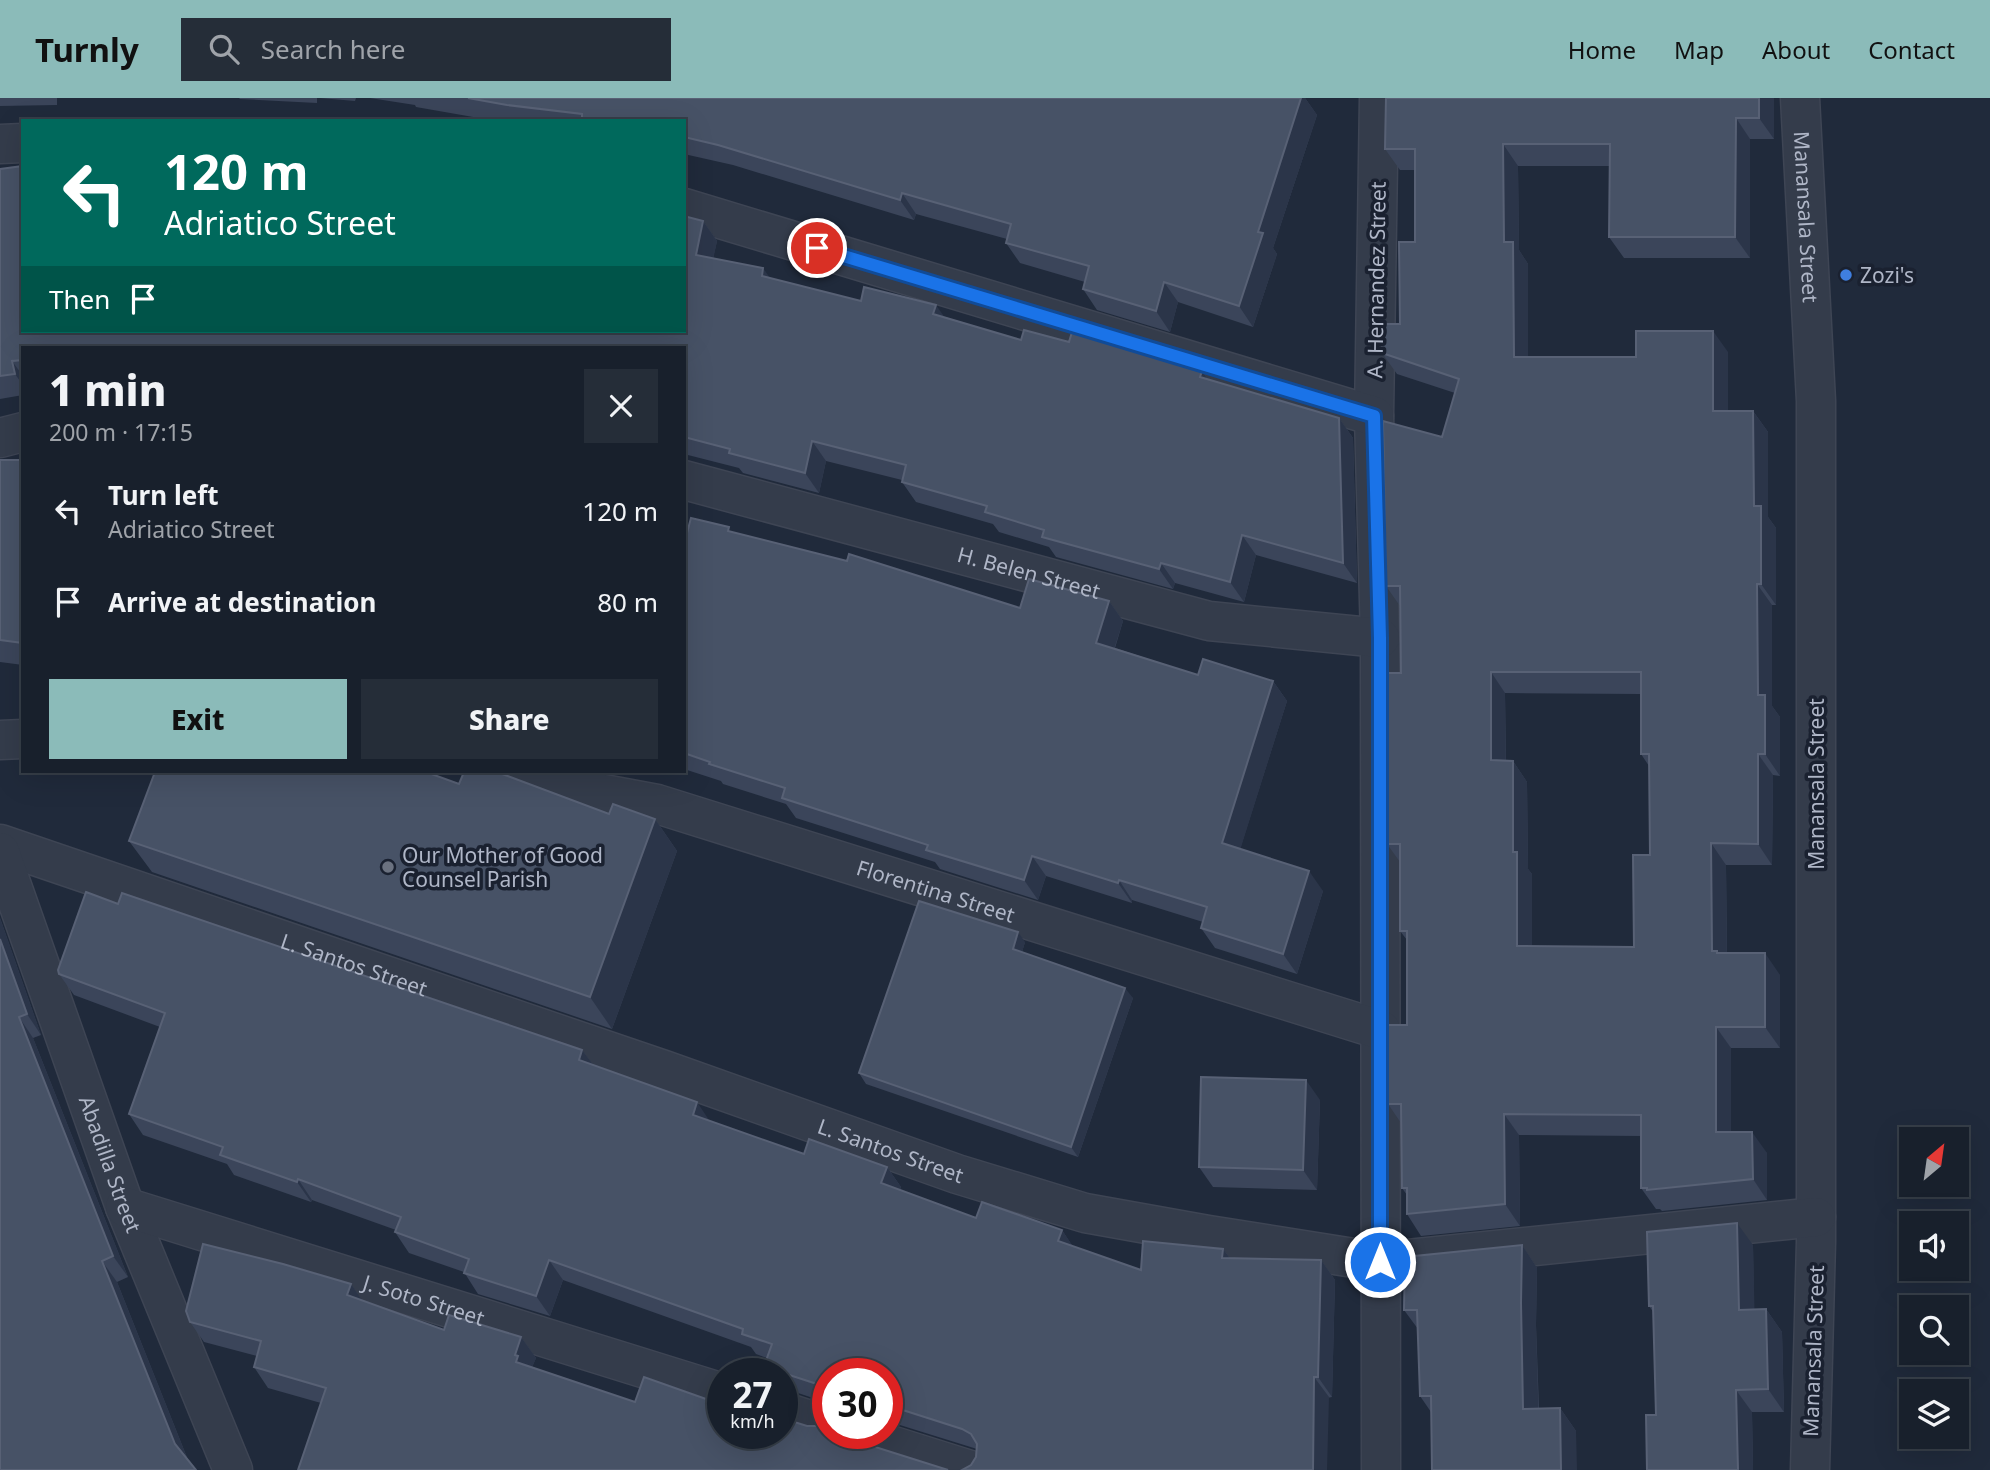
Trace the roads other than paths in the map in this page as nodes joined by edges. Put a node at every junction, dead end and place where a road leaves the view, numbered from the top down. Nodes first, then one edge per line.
1 (1379, 98) edge
2 (1800, 98) edge
3 (21, 143) edge
4 (0, 144) edge
5 (686, 209) edge
6 (1374, 416) junction
7 (21, 433) edge
8 (0, 438) edge
9 (686, 481) edge
10 (1380, 638) junction
11 (21, 739) edge
12 (0, 740) edge
13 (491, 773) edge
14 (0, 844) edge
15 (0, 852) edge
16 (1381, 1030) junction
17 (125, 1207) junction
18 (1816, 1216) junction
19 (1380, 1262) junction
20 (707, 1388) edge
21 (903, 1449) edge
22 (233, 1470) edge
23 (971, 1470) edge
24 (1381, 1470) edge
25 (1810, 1470) edge

1 - 6 street, A. Hernandez Street
2 - 18 street, Manansala Street
3 - 4 street
5 - 6 street
6 - 10 street, A. Hernandez Street
7 - 8 street
9 - 10 street, H. Belen Street
10 - 16 street, A. Hernandez Street
11 - 12 street
13 - 16 street, Florentina Street
14 - 19 street, L. Santos Street
15 - 17 street, Abadilla Street
16 - 19 street, A. Hernandez Street
17 - 20 street, J. Soto Street
17 - 22 street, Abadilla Street
18 - 19 street, L. Santos Street
18 - 25 street, Manansala Street
19 - 24 street, A. Hernandez Street
21 - 23 street

